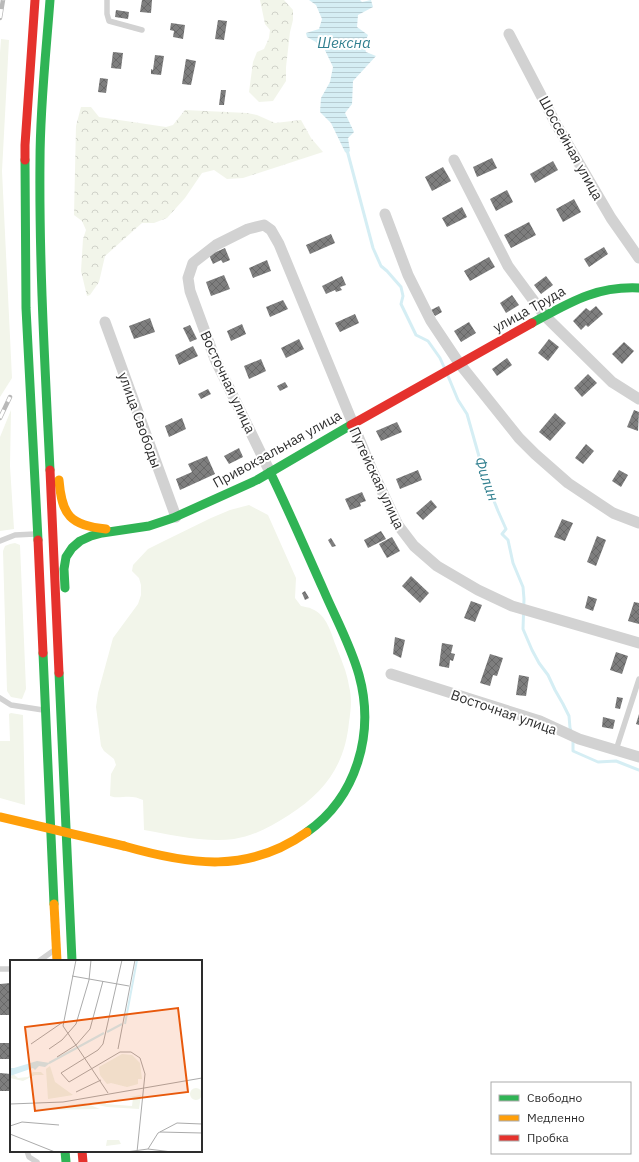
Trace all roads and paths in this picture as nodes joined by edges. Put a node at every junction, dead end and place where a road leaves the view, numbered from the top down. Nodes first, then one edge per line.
1 (35, 0) edge
2 (50, 0) edge
3 (107, 0) edge
4 (142, 30) dead end
5 (509, 34) dead end
6 (41, 120) junction
7 (454, 160) dead end
8 (385, 214) dead end
9 (639, 258) edge
10 (639, 288) edge
11 (190, 292) joint
12 (545, 316) junction
13 (104, 322) dead end
14 (455, 366) junction
15 (439, 376) joint
16 (639, 399) edge
17 (352, 424) junction
18 (270, 472) junction
19 (176, 517) junction
20 (639, 523) edge
21 (122, 531) junction
22 (37, 534) junction
23 (0, 541) edge
24 (65, 600) dead end
25 (66, 631) dead end
26 (639, 643) edge
27 (391, 674) dead end
28 (639, 679) edge
29 (0, 698) edge
30 (46, 711) junction
31 (616, 750) junction
32 (639, 757) edge
33 (64, 795) junction
34 (0, 817) edge
35 (56, 948) junction
36 (40, 960) edge
37 (57, 960) edge
38 (72, 960) edge
39 (27, 1152) edge
40 (65, 1152) edge
41 (82, 1152) edge
42 (37, 1162) edge
43 (66, 1162) edge
44 (83, 1162) edge

1 - 22 main road
2 - 6 main road
3 - 4 lane
5 - 9 street, Шоссейная улица
6 - 21 main road
6 - 33 main road
7 - 12 street
8 - 14 street
10 - 12 main road, улица Труда
11 - 17 street, Путейская улица
11 - 18 street, Восточная улица
12 - 14 main road, улица Труда
12 - 16 street
13 - 19 street, улица Свободы
14 - 15 main road, улица Труда
14 - 20 street
15 - 17 main road, Привокзальная улица
17 - 18 main road, Привокзальная улица
17 - 26 street, Путейская улица
18 - 19 main road, Привокзальная улица
18 - 34 main road, bridge
19 - 21 main road, Привокзальная улица
21 - 24 main road, Привокзальная улица
22 - 23 lane
22 - 30 main road
25 - 33 main road
27 - 31 street, Восточная улица
28 - 31 lane
29 - 30 lane
30 - 35 main road
31 - 32 street, Восточная улица
33 - 38 main road
35 - 36 lane
35 - 37 main road
39 - 42 lane
40 - 43 main road
41 - 44 main road

